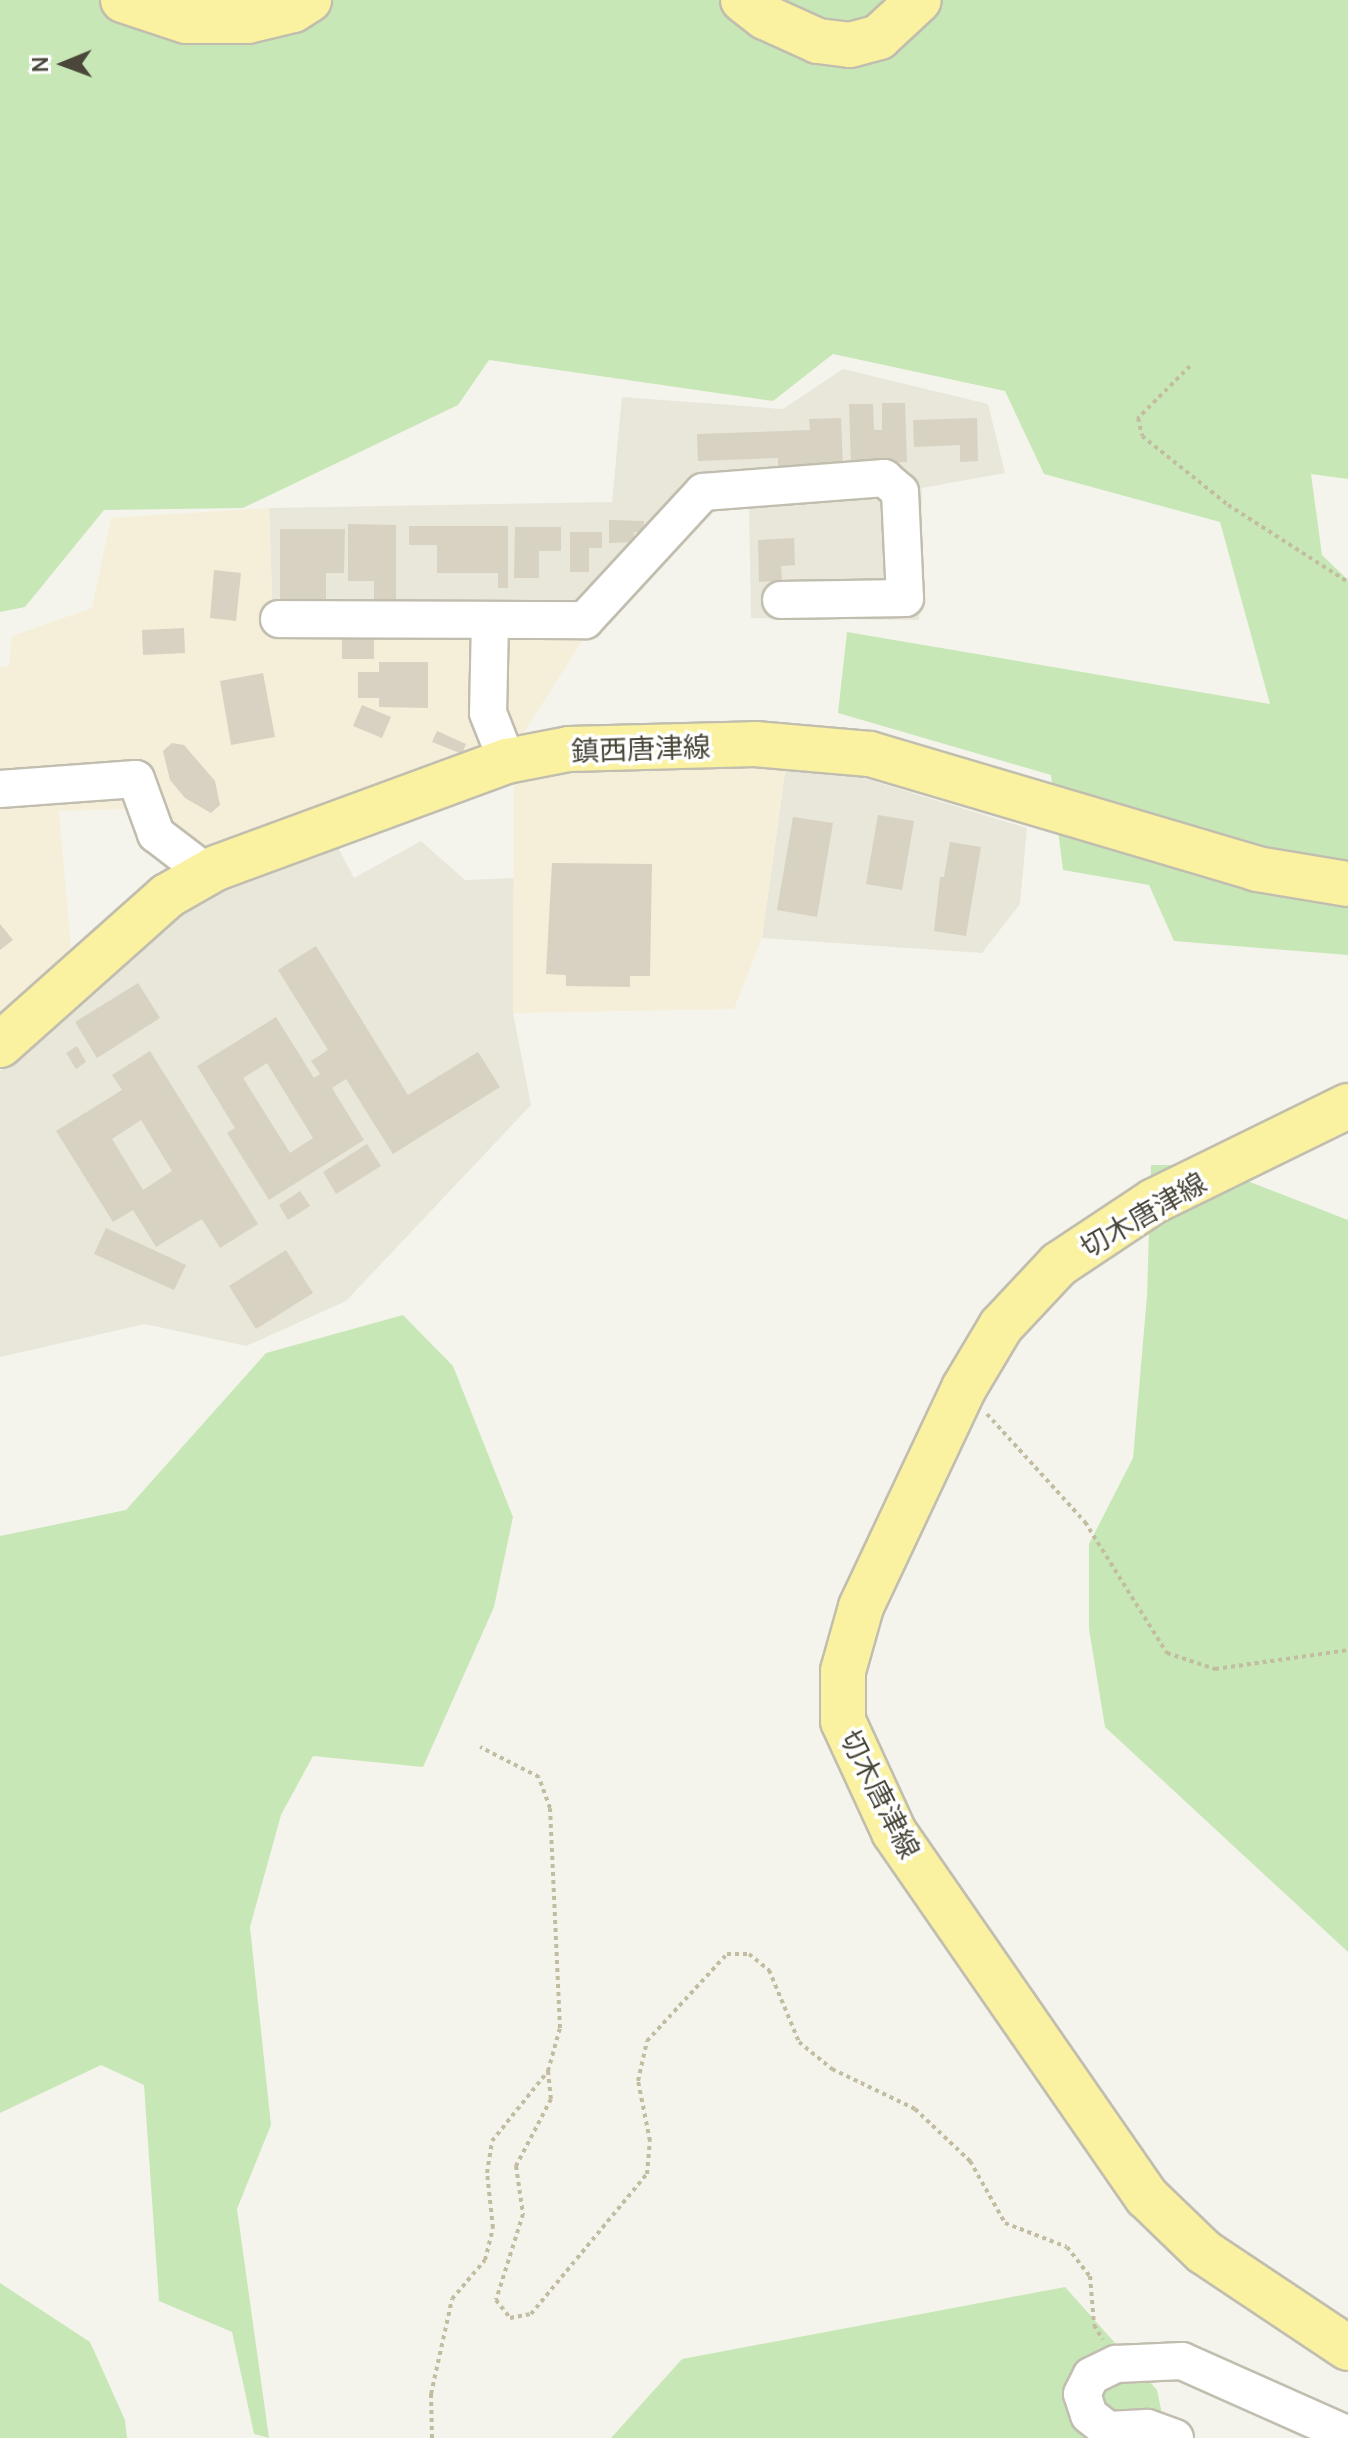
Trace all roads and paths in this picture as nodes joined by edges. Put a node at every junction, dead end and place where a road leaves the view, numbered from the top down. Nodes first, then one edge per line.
1 (123, 0) edge
2 (309, 0) edge
3 (743, 0) edge
4 (919, 0) edge
5 (1190, 366) dead end
6 (1348, 582) edge
7 (781, 600) dead end
8 (279, 619) dead end
9 (490, 620) junction
10 (507, 761) junction
11 (0, 789) edge
12 (207, 873) junction
13 (1348, 884) edge
14 (0, 1045) edge
15 (1348, 1106) edge
16 (964, 1388) junction
17 (1348, 1650) edge
18 (480, 1747) dead end
19 (548, 2071) junction
20 (1348, 2348) edge
21 (1116, 2364) junction
22 (1348, 2435) edge
23 (432, 2438) edge
24 (1175, 2438) edge

1 - 2 main road
3 - 4 main road
5 - 6 path
7 - 9 street
8 - 9 street
9 - 10 street
10 - 12 main road, 鎮西唐津線
10 - 13 main road, 鎮西唐津線
11 - 12 street
12 - 14 main road, 鎮西唐津線
15 - 16 main road, 切木唐津線
16 - 17 path
16 - 20 main road, 切木唐津線
18 - 19 path
19 - 21 path
19 - 23 path
21 - 22 street
21 - 24 street

